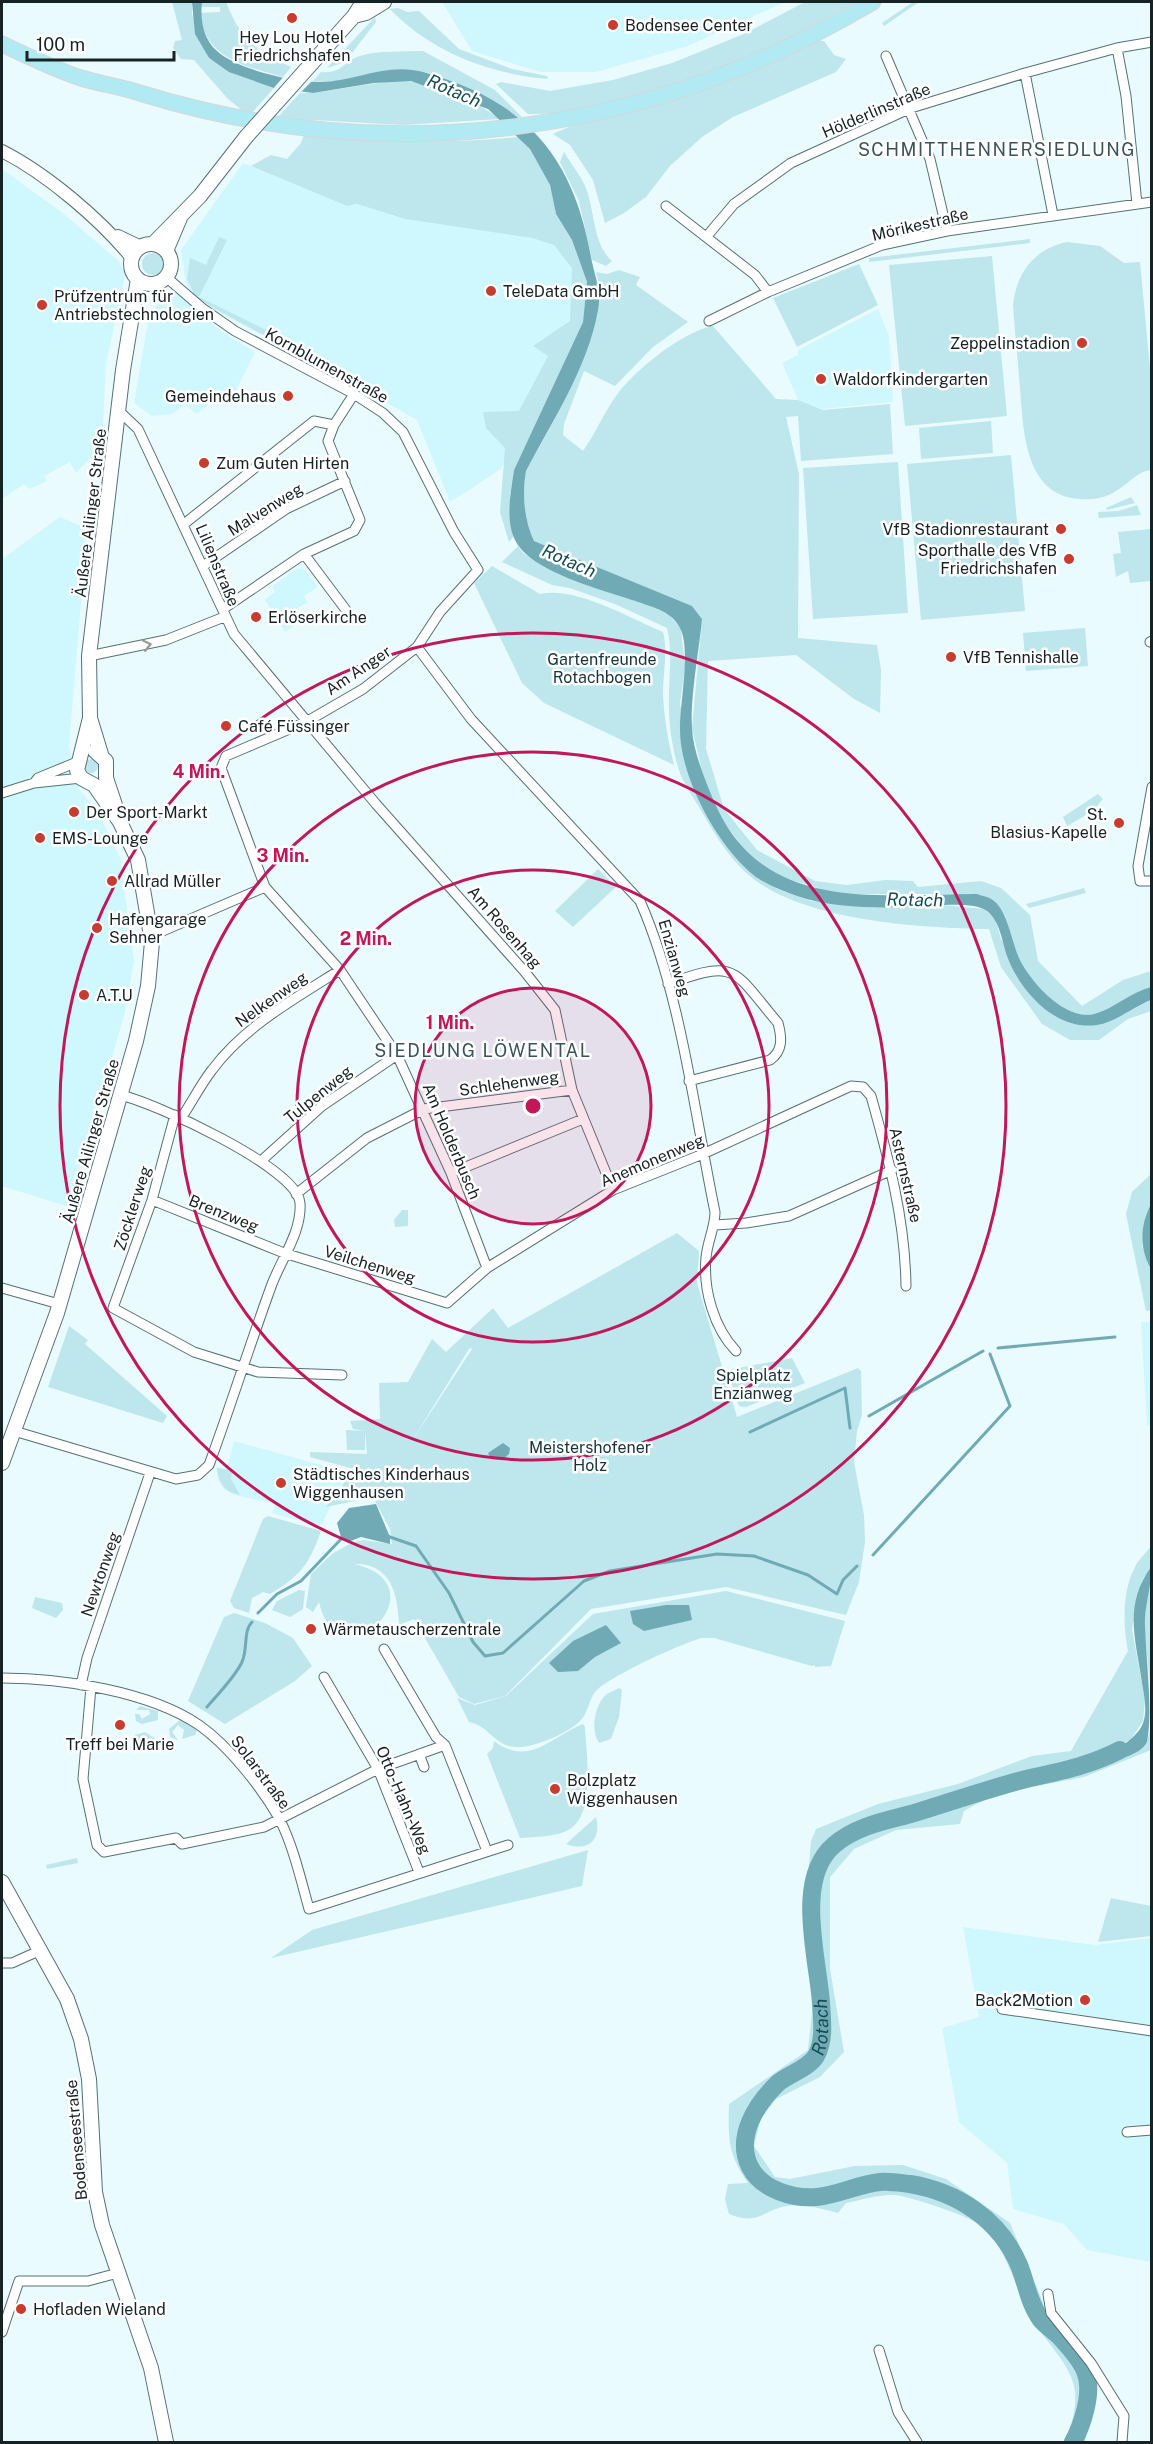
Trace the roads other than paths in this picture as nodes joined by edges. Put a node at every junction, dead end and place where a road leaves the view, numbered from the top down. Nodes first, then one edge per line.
1 (363, 2) edge
2 (384, 2) edge
3 (873, 2) edge
4 (354, 16) junction
5 (2, 33) edge
6 (1152, 42) edge
7 (2, 44) edge
8 (1117, 48) junction
9 (886, 56) dead end
10 (1024, 73) junction
11 (140, 93) junction
12 (911, 108) junction
13 (2, 151) edge
14 (1152, 202) edge
15 (1137, 204) junction
16 (666, 206) dead end
17 (1053, 215) junction
18 (180, 218) junction
19 (947, 231) junction
20 (707, 236) junction
21 (142, 250) junction
22 (166, 251) junction
23 (138, 279) junction
24 (160, 280) junction
25 (768, 292) junction
26 (134, 314) junction
27 (709, 321) dead end
28 (354, 394) junction
29 (119, 411) junction
30 (334, 425) junction
31 (345, 481) junction
32 (184, 524) junction
33 (304, 554) junction
34 (203, 566) junction
35 (478, 570) joint
36 (224, 613) junction
37 (350, 614) dead end
38 (417, 647) junction
39 (89, 656) junction
40 (90, 718) junction
41 (306, 722) junction
42 (101, 754) junction
43 (226, 756) joint
44 (79, 758) junction
45 (105, 773) junction
46 (85, 780) junction
47 (34, 783) junction
48 (1152, 787) edge
49 (2, 793) edge
50 (120, 822) junction
51 (1152, 881) edge
52 (265, 887) junction
53 (151, 936) junction
54 (340, 970) junction
55 (668, 984) junction
56 (397, 1055) junction
57 (689, 1081) junction
58 (851, 1086) joint
59 (572, 1090) junction
60 (120, 1095) junction
61 (424, 1109) junction
62 (179, 1116) junction
63 (583, 1119) junction
64 (703, 1154) junction
65 (261, 1161) junction
66 (892, 1170) junction
67 (451, 1173) junction
68 (613, 1190) junction
69 (296, 1194) junction
70 (152, 1200) junction
71 (715, 1225) junction
72 (284, 1253) junction
73 (487, 1268) junction
74 (906, 1286) dead end
75 (2, 1288) edge
76 (447, 1303) joint
77 (59, 1304) junction
78 (736, 1351) dead end
79 (243, 1368) junction
80 (342, 1375) dead end
81 (14, 1431) junction
82 (2, 1464) edge
83 (150, 1473) junction
84 (384, 1649) dead end
85 (324, 1677) dead end
86 (2, 1678) edge
87 (86, 1686) junction
88 (445, 1745) junction
89 (419, 1754) junction
90 (423, 1767) dead end
91 (378, 1769) junction
92 (279, 1819) junction
93 (508, 1845) dead end
94 (487, 1851) junction
95 (419, 1872) junction
96 (2, 1882) edge
97 (41, 1950) junction
98 (2, 1963) edge
99 (1002, 2009) dead end
100 (1152, 2031) edge
101 (1152, 2130) edge
102 (1127, 2132) dead end
103 (118, 2273) junction
104 (1048, 2294) dead end
105 (2, 2332) edge
106 (879, 2350) dead end
107 (166, 2442) edge
108 (917, 2442) edge
109 (1122, 2442) edge

1 - 4 main road
2 - 4 main road
3 - 11 main road
4 - 18 main road, bridge
5 - 11 main road
6 - 8 street, Hölderlinstraße
7 - 11 main road
8 - 10 street, Hölderlinstraße
8 - 15 street
9 - 12 street
10 - 12 street, Hölderlinstraße
10 - 17 street
12 - 19 street
12 - 20 street, Hölderlinstraße
13 - 21 street
14 - 15 street, Mörikestraße
15 - 17 street, Mörikestraße
16 - 20 street
17 - 19 street, Mörikestraße
18 - 21 main road
18 - 22 main road
19 - 25 street, Mörikestraße
20 - 25 street
21 - 22 main road
21 - 23 main road
22 - 24 main road
23 - 24 main road
23 - 26 main road, Äußere Ailinger Straße
24 - 26 main road, Äußere Ailinger Straße
24 - 28 street, Kornblumenstraße
25 - 27 street, Mörikestraße
26 - 29 main road, Äußere Ailinger Straße
28 - 30 street
28 - 35 street, Kornblumenstraße
29 - 32 street, Lilienstraße
29 - 39 main road, Äußere Ailinger Straße
30 - 31 street
30 - 32 street
31 - 33 street
31 - 34 street, Malvenweg
32 - 34 street, Lilienstraße
33 - 36 street
33 - 37 street
34 - 36 street, Lilienstraße
35 - 38 street, Am Anger
39 -> 36 street
36 - 41 street, Lilienstraße
38 - 41 street, Am Anger
38 - 55 street, Enzianweg
39 - 40 main road, Äußere Ailinger Straße
40 - 42 main road, Äußere Ailinger Straße
40 - 44 main road, Äußere Ailinger Straße
41 - 43 street, Am Anger
41 - 59 street, Am Rosenhag
42 - 44 main road
42 - 45 main road
43 - 52 street, Am Holderbusch
44 - 46 main road
44 - 47 street
45 - 46 main road
45 - 50 main road
46 - 47 street
46 - 50 main road
47 - 49 street
48 - 51 street
50 - 53 main road, Äußere Ailinger Straße
52 - 53 street
52 - 54 street, Am Holderbusch
53 - 60 main road, Äußere Ailinger Straße
54 - 56 street, Am Holderbusch
54 - 62 street, Nelkenweg
55 - 57 street, Enzianweg
55 - 57 street
56 - 61 street, Am Holderbusch
56 - 65 street, Tulpenweg
57 - 64 street, Enzianweg
58 - 64 street, Anemonenweg
58 - 66 street, Asternstraße
59 - 61 street, Schlehenweg
59 - 63 street, Am Rosenhag
60 - 62 street
60 - 77 main road, Äußere Ailinger Straße
61 - 67 street, Am Holderbusch
61 - 69 street, Schlehenweg
62 - 65 street
62 - 70 street, Zöcklerweg
63 - 67 street
63 - 68 street, Am Rosenhag
64 - 68 street, Anemonenweg
64 - 71 street, Enzianweg
65 - 69 street
66 - 71 street
66 - 74 street, Asternstraße
67 - 73 street, Am Holderbusch
68 - 73 street, Anemonenweg
69 - 72 street
70 - 72 street, Brenzweg
70 - 79 street, Zöcklerweg
71 - 78 street, Enzianweg
72 - 76 street, Veilchenweg
72 - 79 street
73 - 76 street, Anemonenweg
75 - 77 street
77 - 81 main road, Äußere Ailinger Straße
79 - 80 street
79 - 83 street
81 - 82 main road, Äußere Ailinger Straße
81 - 83 street
83 - 87 street, Newtonweg
84 - 88 street
85 - 91 street, Otto-Hahn-Weg
86 - 87 street, Solarstraße
87 - 92 street, Solarstraße
87 - 92 street, Newtonweg
88 - 89 street
88 - 94 street
89 - 90 street
89 - 91 street
91 - 92 street
91 - 95 street, Otto-Hahn-Weg
92 - 95 street, Solarstraße
93 - 94 street, Solarstraße
94 - 95 street, Solarstraße
96 - 97 main road, Bodenseestraße
97 - 98 street
97 - 103 main road, Bodenseestraße
99 - 100 street
101 - 102 street
103 - 105 street
103 - 107 main road, Bodenseestraße
104 - 109 street
106 - 108 street

